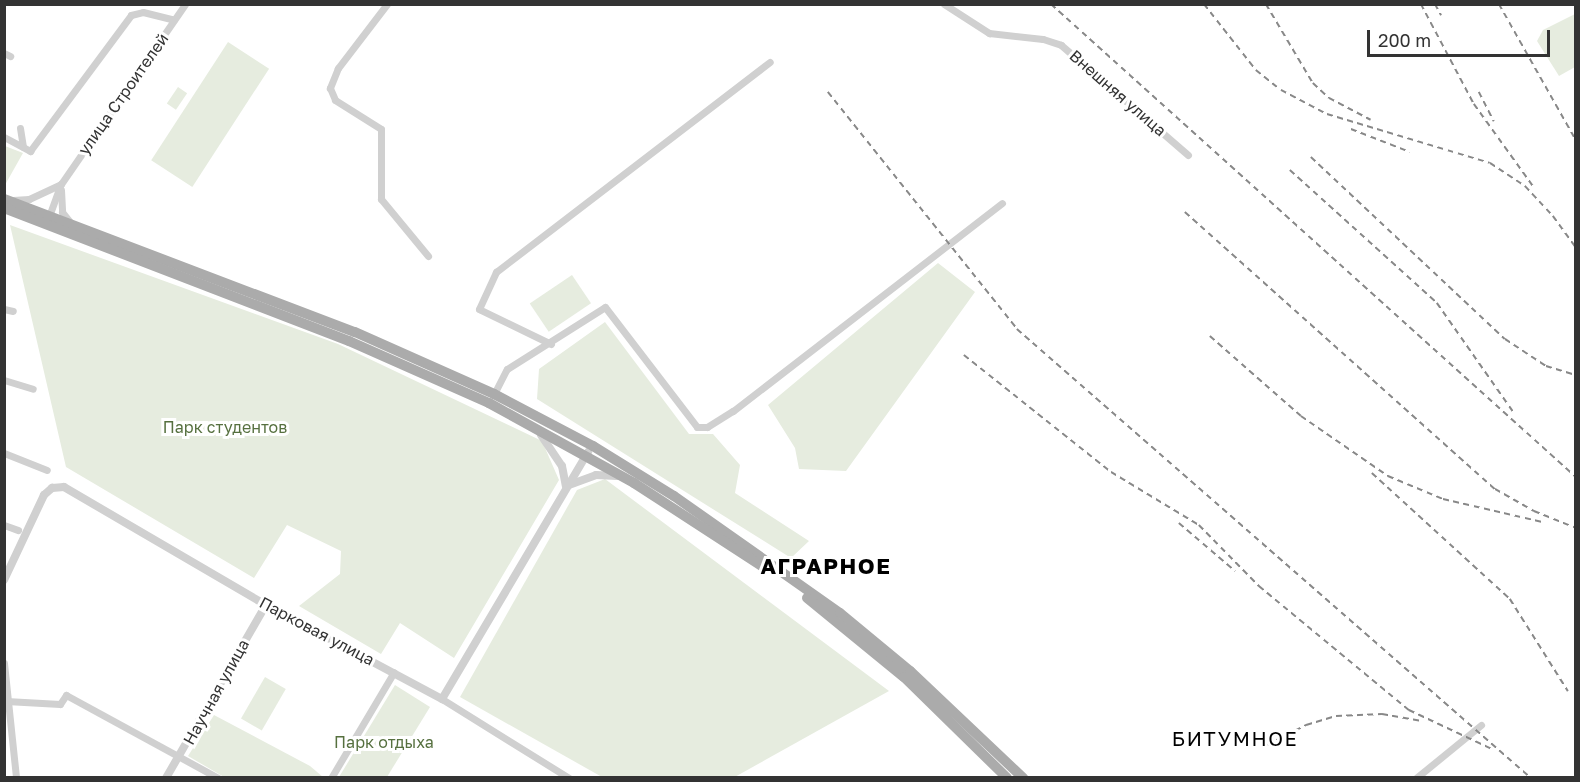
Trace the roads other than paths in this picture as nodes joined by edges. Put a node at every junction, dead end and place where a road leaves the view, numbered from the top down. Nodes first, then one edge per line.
1 (185, 4) edge
2 (387, 4) edge
3 (944, 4) edge
4 (174, 20) junction
5 (770, 62) dead end
6 (20, 128) dead end
7 (4, 137) edge
8 (23, 147) junction
9 (1188, 155) dead end
10 (61, 184) junction
11 (5, 202) edge
12 (1002, 203) dead end
13 (47, 220) junction
14 (78, 228) junction
15 (428, 256) dead end
16 (4, 309) edge
17 (13, 311) dead end
18 (551, 344) junction
19 (4, 380) edge
20 (33, 389) dead end
21 (494, 394) junction
22 (522, 419) junction
23 (590, 450) junction
24 (4, 453) edge
25 (47, 470) dead end
26 (634, 483) junction
27 (566, 487) junction
28 (4, 525) edge
29 (18, 530) dead end
30 (4, 580) edge
31 (266, 605) junction
32 (4, 663) edge
33 (394, 672) junction
34 (442, 699) junction
35 (6, 701) junction
36 (1481, 725) dead end
37 (182, 756) junction
38 (16, 777) edge
39 (166, 777) edge
40 (219, 777) edge
41 (333, 777) edge
42 (570, 777) edge
43 (1007, 777) edge
44 (1023, 777) edge
45 (1416, 777) edge

1 - 4 street, улица Строителей
2 - 15 street
3 - 9 street, Внешняя улица
4 - 8 street
4 - 10 street, улица Строителей
5 - 18 street
6 - 8 street
7 - 8 street
10 - 11 street
10 - 13 street, улица Строителей
10 - 14 street
11 - 13 main road
12 - 18 street
13 - 14 main road
13 - 22 main road
14 - 21 main road
16 - 17 street
18 - 21 street
19 - 20 street
21 - 23 main road
22 - 23 main road
22 - 27 street
23 - 26 main road
23 - 27 street
23 - 44 main road
24 - 25 street
26 - 27 street
26 - 43 main road
27 - 34 street
28 - 29 street
30 - 31 street, Парковая улица
31 - 33 street, Парковая улица
31 - 37 street, Научная улица
32 - 35 street
33 - 34 street, Парковая улица
33 - 41 street
34 - 42 street, Парковая улица
35 - 37 street
35 - 38 street
36 - 45 street
37 - 39 street, Научная улица
37 - 40 street

